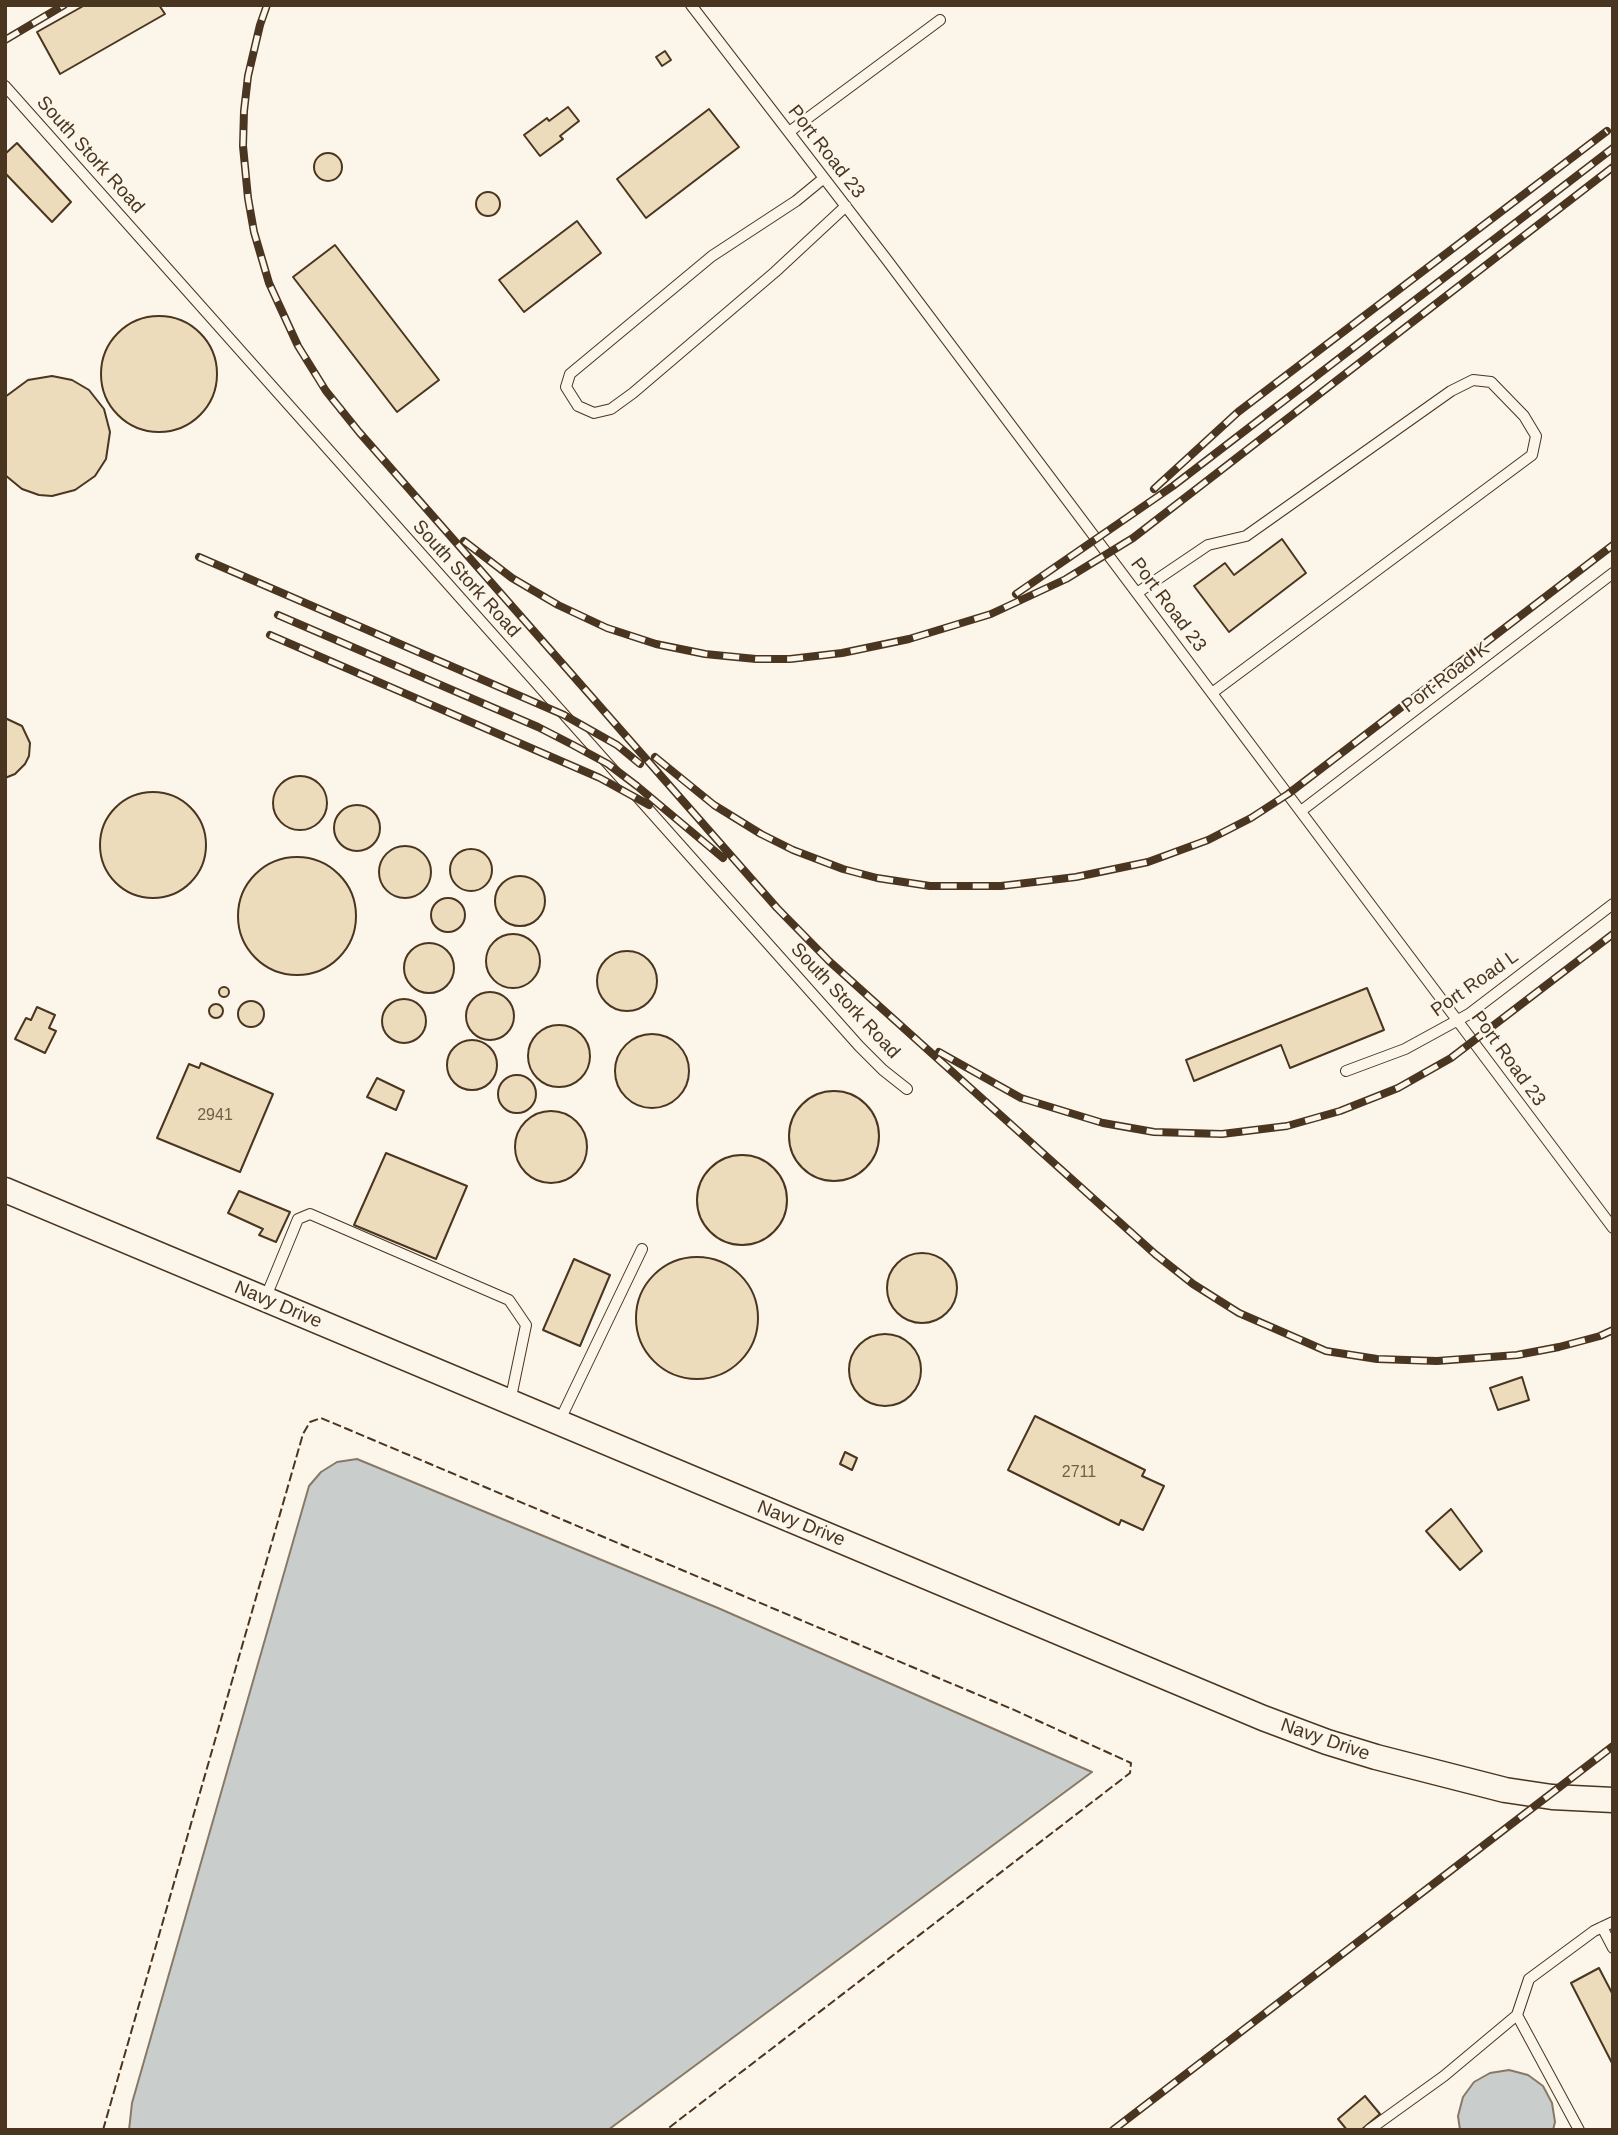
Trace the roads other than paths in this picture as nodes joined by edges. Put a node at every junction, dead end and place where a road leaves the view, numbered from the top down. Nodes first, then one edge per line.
1 (691, 5) edge
2 (940, 20) dead end
3 (5, 86) edge
4 (789, 132) junction
5 (824, 178) junction
6 (846, 206) junction
7 (1613, 573) edge
8 (1137, 593) junction
9 (1212, 693) junction
10 (1301, 811) junction
11 (1613, 904) edge
12 (1458, 1021) junction
13 (1346, 1071) dead end
14 (907, 1088) dead end
15 (5, 1190) edge
16 (1613, 1228) edge
17 (642, 1249) dead end
18 (265, 1300) junction
19 (510, 1404) junction
20 (558, 1424) junction
21 (1613, 1800) edge
22 (1613, 1922) edge
23 (1602, 1927) junction
24 (1613, 1948) edge
25 (1517, 2015) junction
26 (1369, 2130) edge
27 (1579, 2130) edge

1 - 4 lane, Port Road 23
2 - 4 lane
3 - 14 lane, South Stork Road
4 - 5 lane, Port Road 23
5 - 6 lane, Port Road 23
5 - 6 lane
6 - 8 lane, Port Road 23
7 - 10 lane, Port Road K
8 - 9 lane, Port Road 23
8 - 9 lane
9 - 10 lane, Port Road 23
10 - 12 lane, Port Road 23
11 - 12 lane, Port Road L
12 - 13 lane, Port Road L
12 - 16 lane, Port Road 23
15 - 18 street, Navy Drive
17 - 20 lane
18 - 19 street, Navy Drive
18 - 19 lane
19 - 20 street, Navy Drive
20 - 21 street, Navy Drive
22 - 23 lane
23 - 24 lane
23 - 25 lane
25 - 26 lane
25 - 27 lane

